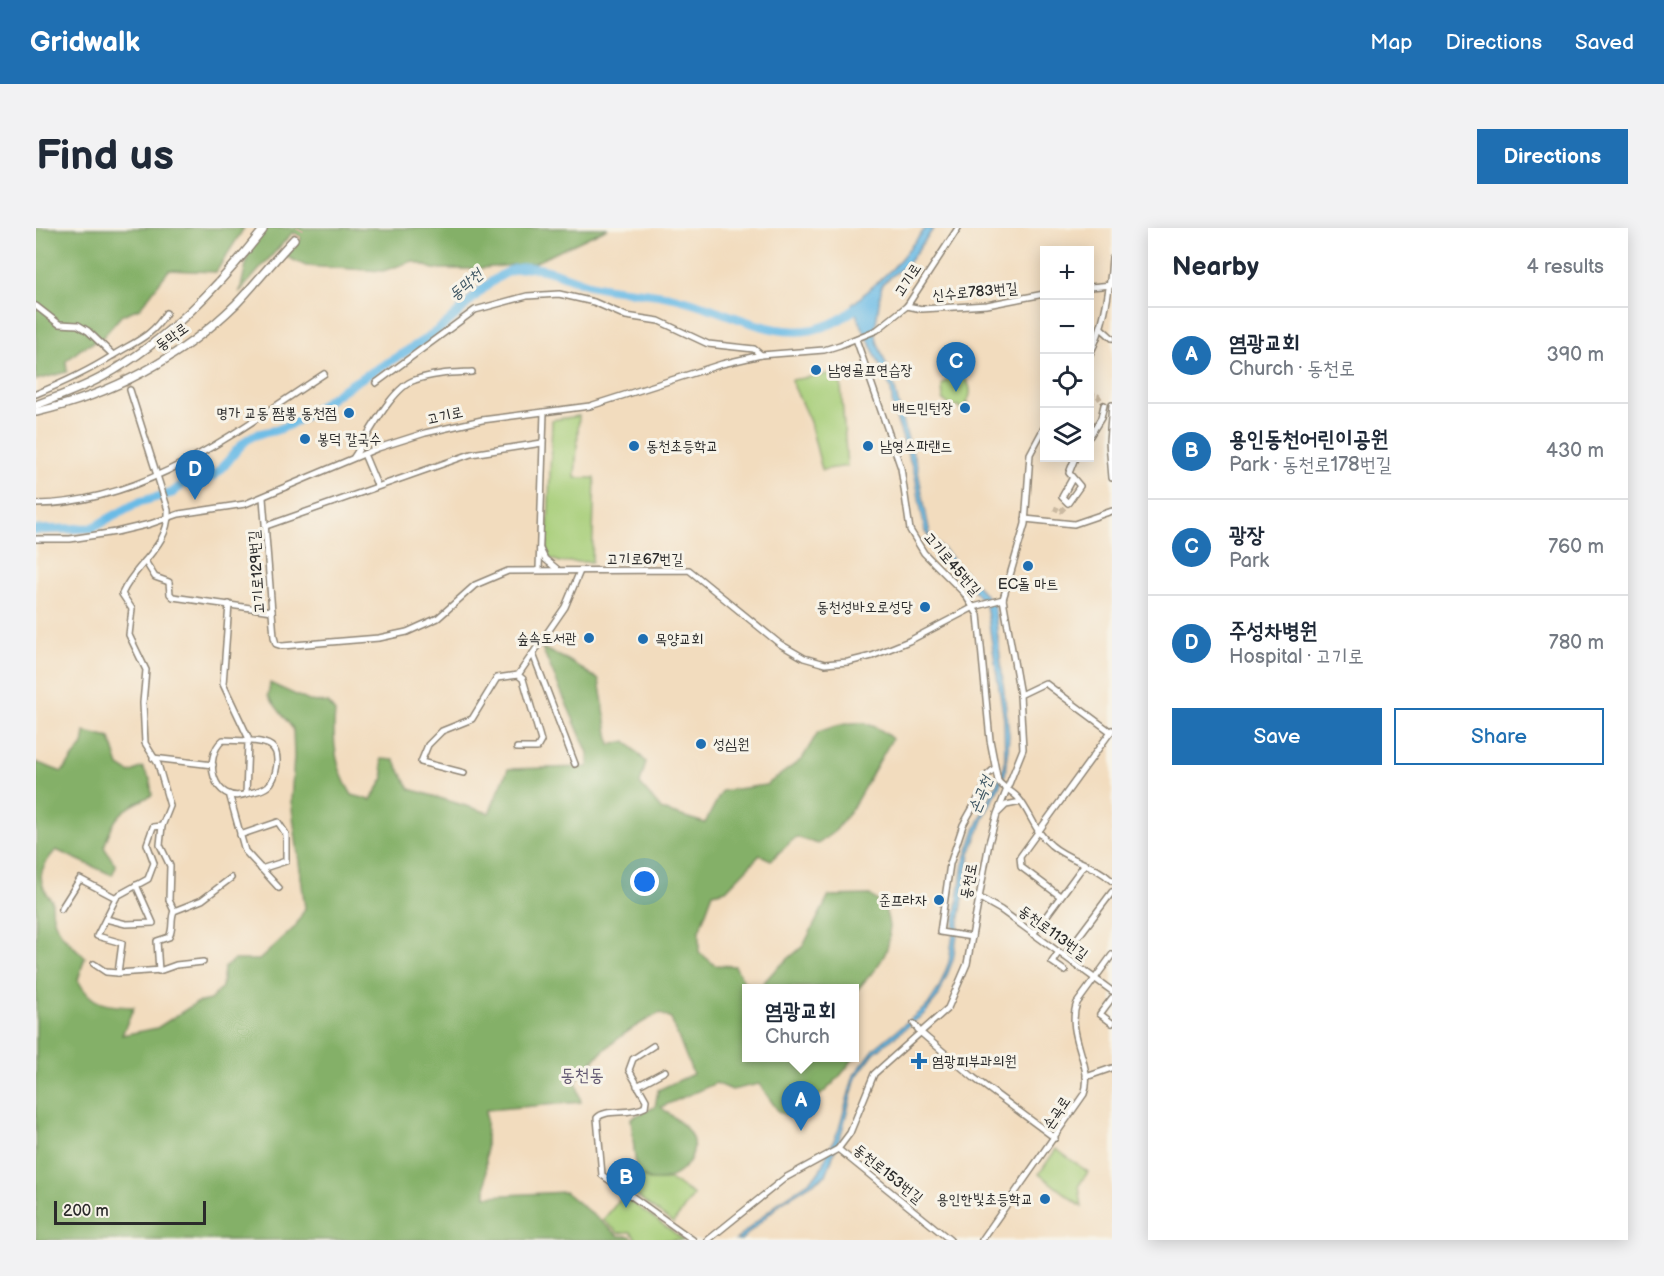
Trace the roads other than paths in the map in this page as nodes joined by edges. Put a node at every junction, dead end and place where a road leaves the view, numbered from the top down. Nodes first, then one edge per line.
1 (958, 228) edge
2 (263, 230) dead end
3 (294, 239) tunnel mouth
4 (1112, 258) edge
5 (1111, 286) edge
6 (1094, 287) edge
7 (1040, 295) edge
8 (36, 306) edge
9 (907, 306) junction
10 (166, 313) dead end
11 (1101, 328) junction
12 (1112, 338) edge
13 (856, 339) junction
14 (1094, 343) edge
15 (113, 355) junction
16 (761, 355) junction
17 (472, 372) dead end
18 (324, 374) dead end
19 (376, 383) dead end
20 (130, 390) tunnel mouth
21 (36, 394) edge
22 (36, 405) edge
23 (1104, 405) dead end
24 (1112, 405) edge
25 (36, 412) edge
26 (544, 412) junction
27 (1094, 428) edge
28 (1040, 442) edge
29 (542, 443) junction
30 (364, 454) junction
31 (354, 458) junction
32 (1072, 462) edge
33 (157, 475) junction
34 (1112, 478) edge
35 (1072, 479) dead end
36 (377, 485) junction
37 (263, 498) junction
38 (36, 504) edge
39 (1112, 511) edge
40 (169, 519) junction
41 (1025, 519) junction
42 (266, 526) junction
43 (36, 538) edge
44 (539, 546) junction
45 (145, 561) junction
46 (539, 570) junction
47 (558, 570) junction
48 (580, 571) junction
49 (1001, 599) junction
50 (229, 604) junction
51 (974, 607) junction
52 (272, 611) junction
53 (276, 644) joint
54 (533, 654) junction
55 (518, 675) junction
56 (1020, 696) junction
57 (1111, 731) edge
58 (248, 742) junction
59 (517, 748) dead end
60 (153, 758) junction
61 (575, 764) dead end
62 (213, 765) junction
63 (995, 772) junction
64 (464, 773) dead end
65 (1007, 790) junction
66 (246, 794) junction
67 (231, 796) junction
68 (1021, 802) junction
69 (997, 814) junction
70 (162, 826) junction
71 (1038, 832) junction
72 (240, 834) junction
73 (1083, 865) junction
74 (261, 869) junction
75 (231, 878) dead end
76 (1112, 881) edge
77 (136, 885) junction
78 (279, 888) dead end
79 (1112, 892) edge
80 (1060, 896) junction
81 (978, 897) junction
82 (116, 898) junction
83 (61, 909) dead end
84 (174, 911) junction
85 (106, 919) junction
86 (1033, 934) junction
87 (972, 937) junction
88 (1062, 954) junction
89 (1112, 955) edge
90 (203, 962) dead end
91 (94, 964) dead end
92 (159, 971) junction
93 (1065, 971) dead end
94 (118, 973) junction
95 (1095, 978) junction
96 (1112, 991) edge
97 (1112, 998) edge
98 (1112, 1023) edge
99 (914, 1024) dead end
100 (920, 1032) junction
101 (653, 1047) dead end
102 (1112, 1068) edge
103 (665, 1071) dead end
104 (1086, 1077) junction
105 (637, 1086) junction
106 (1055, 1138) junction
107 (838, 1149) junction
108 (693, 1240) edge
109 (708, 1240) edge
110 (950, 1240) edge
111 (982, 1240) edge

1 - 9 street, 고기로
2 - 22 main road, 동막로
3 - 25 main road, 동막로
4 - 5 street
5 - 6 street
5 - 11 street
7 - 9 street, 신수로783번길
8 - 15 street
9 - 13 street, 고기로
10 - 15 street
11 - 12 street
11 - 14 street
13 - 16 street, 고기로
13 - 51 street, 고기로45번길
15 - 21 street
16 - 19 street
16 - 26 street, 고기로
17 - 31 street
18 - 33 street
20 - 33 street
23 - 27 street
24 - 34 street
26 - 29 street
26 - 30 street, 고기로
28 - 41 street, 동천로
29 - 36 street
29 - 44 street
30 - 31 street, 고기로
30 - 36 street
31 - 37 street, 고기로
32 - 35 street
33 - 38 street
33 - 40 street
36 - 42 street
37 - 40 street, 고기로
37 - 42 street, 고기로129번길
39 - 41 street
40 - 43 street, 고기로
40 - 45 street
41 - 49 street, 동천로
42 - 52 street, 고기로129번길
44 - 46 street
44 - 47 street
45 - 50 street
45 - 60 street
46 - 47 street, 고기로67번길
46 - 53 street, 고기로67번길
47 - 48 street, 고기로67번길
48 - 51 street, 고기로67번길
48 - 54 street
49 - 51 street, 고기로67번길
49 - 56 street, 동천로
50 - 52 street
50 - 58 street
51 - 63 street, 고기로45번길
52 - 53 street, 고기로129번길
54 - 55 street
54 - 61 street
55 - 59 street
55 - 64 street
56 - 57 street
56 - 65 street, 동천로
57 - 71 street
58 - 62 street
58 - 66 street
58 - 66 street
60 - 62 street
60 - 70 street
62 - 67 street
63 - 65 street
63 - 87 street
65 - 68 street
65 - 69 street, 동천로
66 - 67 street
67 - 72 street
68 - 69 street
68 - 71 street
69 - 81 street, 동천로
70 - 77 street
70 - 84 street
71 - 73 street
71 - 80 street
72 - 74 street
72 - 74 street
73 - 76 street
73 - 80 street
74 - 78 street
75 - 84 street
77 - 82 street
77 - 85 street
79 - 88 street
80 - 86 street
81 - 86 street, 동천로113번길
81 - 87 street, 동천로
82 - 83 street
82 - 85 street
84 - 92 street
85 - 94 street
86 - 88 street, 동천로113번길
87 - 100 street, 동천로
88 - 93 street
88 - 95 street, 동천로113번길
89 - 95 street
90 - 92 street
91 - 94 street
92 - 94 street
95 - 96 street, 동천로113번길
95 - 104 street
97 - 98 street
99 - 100 street
100 - 106 street
100 - 107 street, 동천로
101 - 105 street
102 - 104 street
103 - 105 street
104 - 106 street, 손곡로
105 - 108 street
106 - 111 street, 손곡로
107 - 109 street, 동천로
107 - 110 street, 동천로153번길

